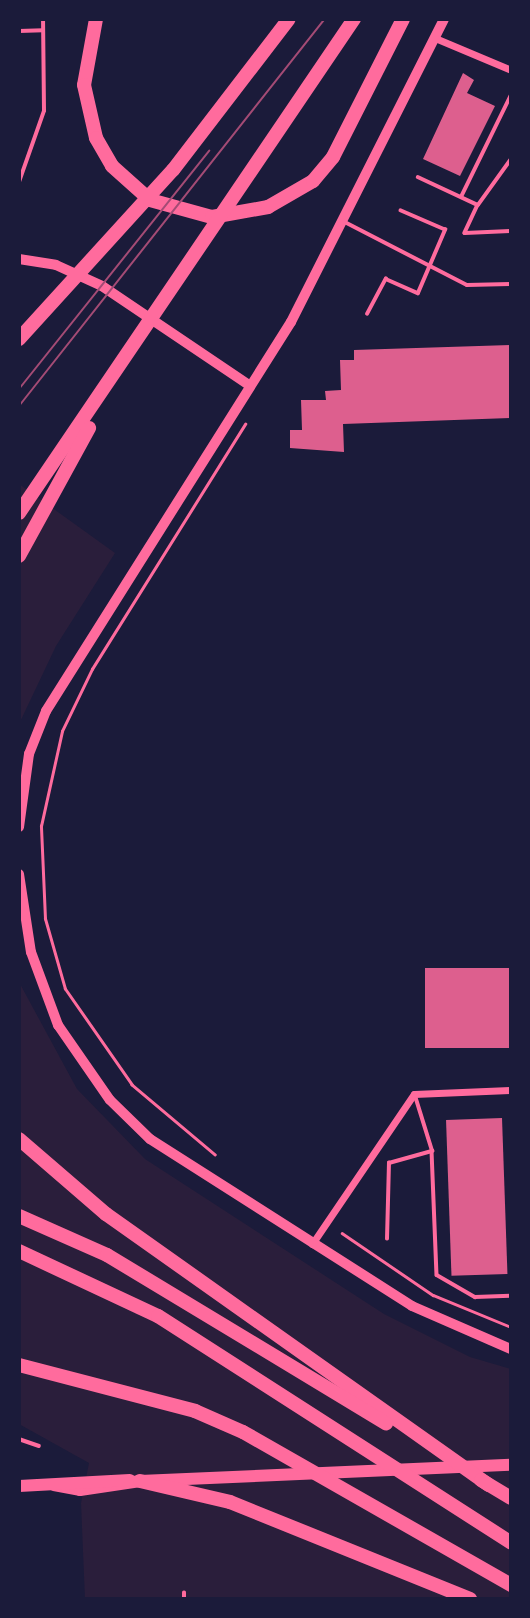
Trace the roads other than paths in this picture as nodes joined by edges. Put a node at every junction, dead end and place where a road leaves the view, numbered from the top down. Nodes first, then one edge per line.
1 (43, 19) edge
2 (96, 19) edge
3 (289, 19) edge
4 (354, 19) edge
5 (403, 19) edge
6 (444, 19) edge
7 (43, 30) junction
8 (19, 31) edge
9 (435, 38) junction
10 (511, 70) edge
11 (19, 88) edge
12 (511, 95) edge
13 (19, 122) edge
14 (511, 159) edge
15 (418, 177) dead end
16 (19, 182) edge
17 (461, 197) junction
18 (478, 205) junction
19 (401, 211) dead end
20 (345, 222) junction
21 (511, 231) edge
22 (19, 259) edge
23 (429, 266) junction
24 (511, 285) edge
25 (367, 314) dead end
26 (19, 339) edge
27 (113, 382) junction
28 (250, 385) junction
29 (19, 513) edge
30 (19, 556) edge
31 (19, 827) edge
32 (19, 874) edge
33 (511, 1090) edge
34 (414, 1094) junction
35 (19, 1139) edge
36 (432, 1151) junction
37 (19, 1216) edge
38 (387, 1239) dead end
39 (312, 1244) junction
40 (19, 1251) edge
41 (511, 1296) edge
42 (511, 1349) edge
43 (19, 1365) edge
44 (19, 1439) edge
45 (40, 1446) dead end
46 (511, 1465) edge
47 (140, 1481) junction
48 (489, 1485) junction
49 (19, 1486) edge
50 (511, 1498) edge
51 (511, 1543) edge
52 (511, 1585) edge
53 (184, 1592) dead end
54 (184, 1599) edge
55 (470, 1599) edge

1 - 7 lane
2 - 5 highway
3 - 26 highway
4 - 27 highway
6 - 9 street
7 - 8 lane
7 - 16 lane
9 - 10 street
9 - 20 street
11 - 13 lane
12 - 17 lane
14 - 18 lane
15 - 17 lane
17 - 18 lane
18 - 21 lane
19 - 23 lane
20 - 23 lane
20 - 28 street
22 - 28 main road
23 - 24 lane
23 - 25 lane
27 - 29 highway
27 - 30 highway
28 - 31 street
32 - 39 street
33 - 34 street
34 - 36 lane
34 - 39 street
35 - 48 highway
36 - 38 lane
36 - 41 lane
37 - 48 highway
39 - 42 street
40 - 51 highway
43 - 52 highway
44 - 45 lane
46 - 47 main road
47 - 49 main road
47 - 55 highway
48 - 50 highway
53 - 54 lane

